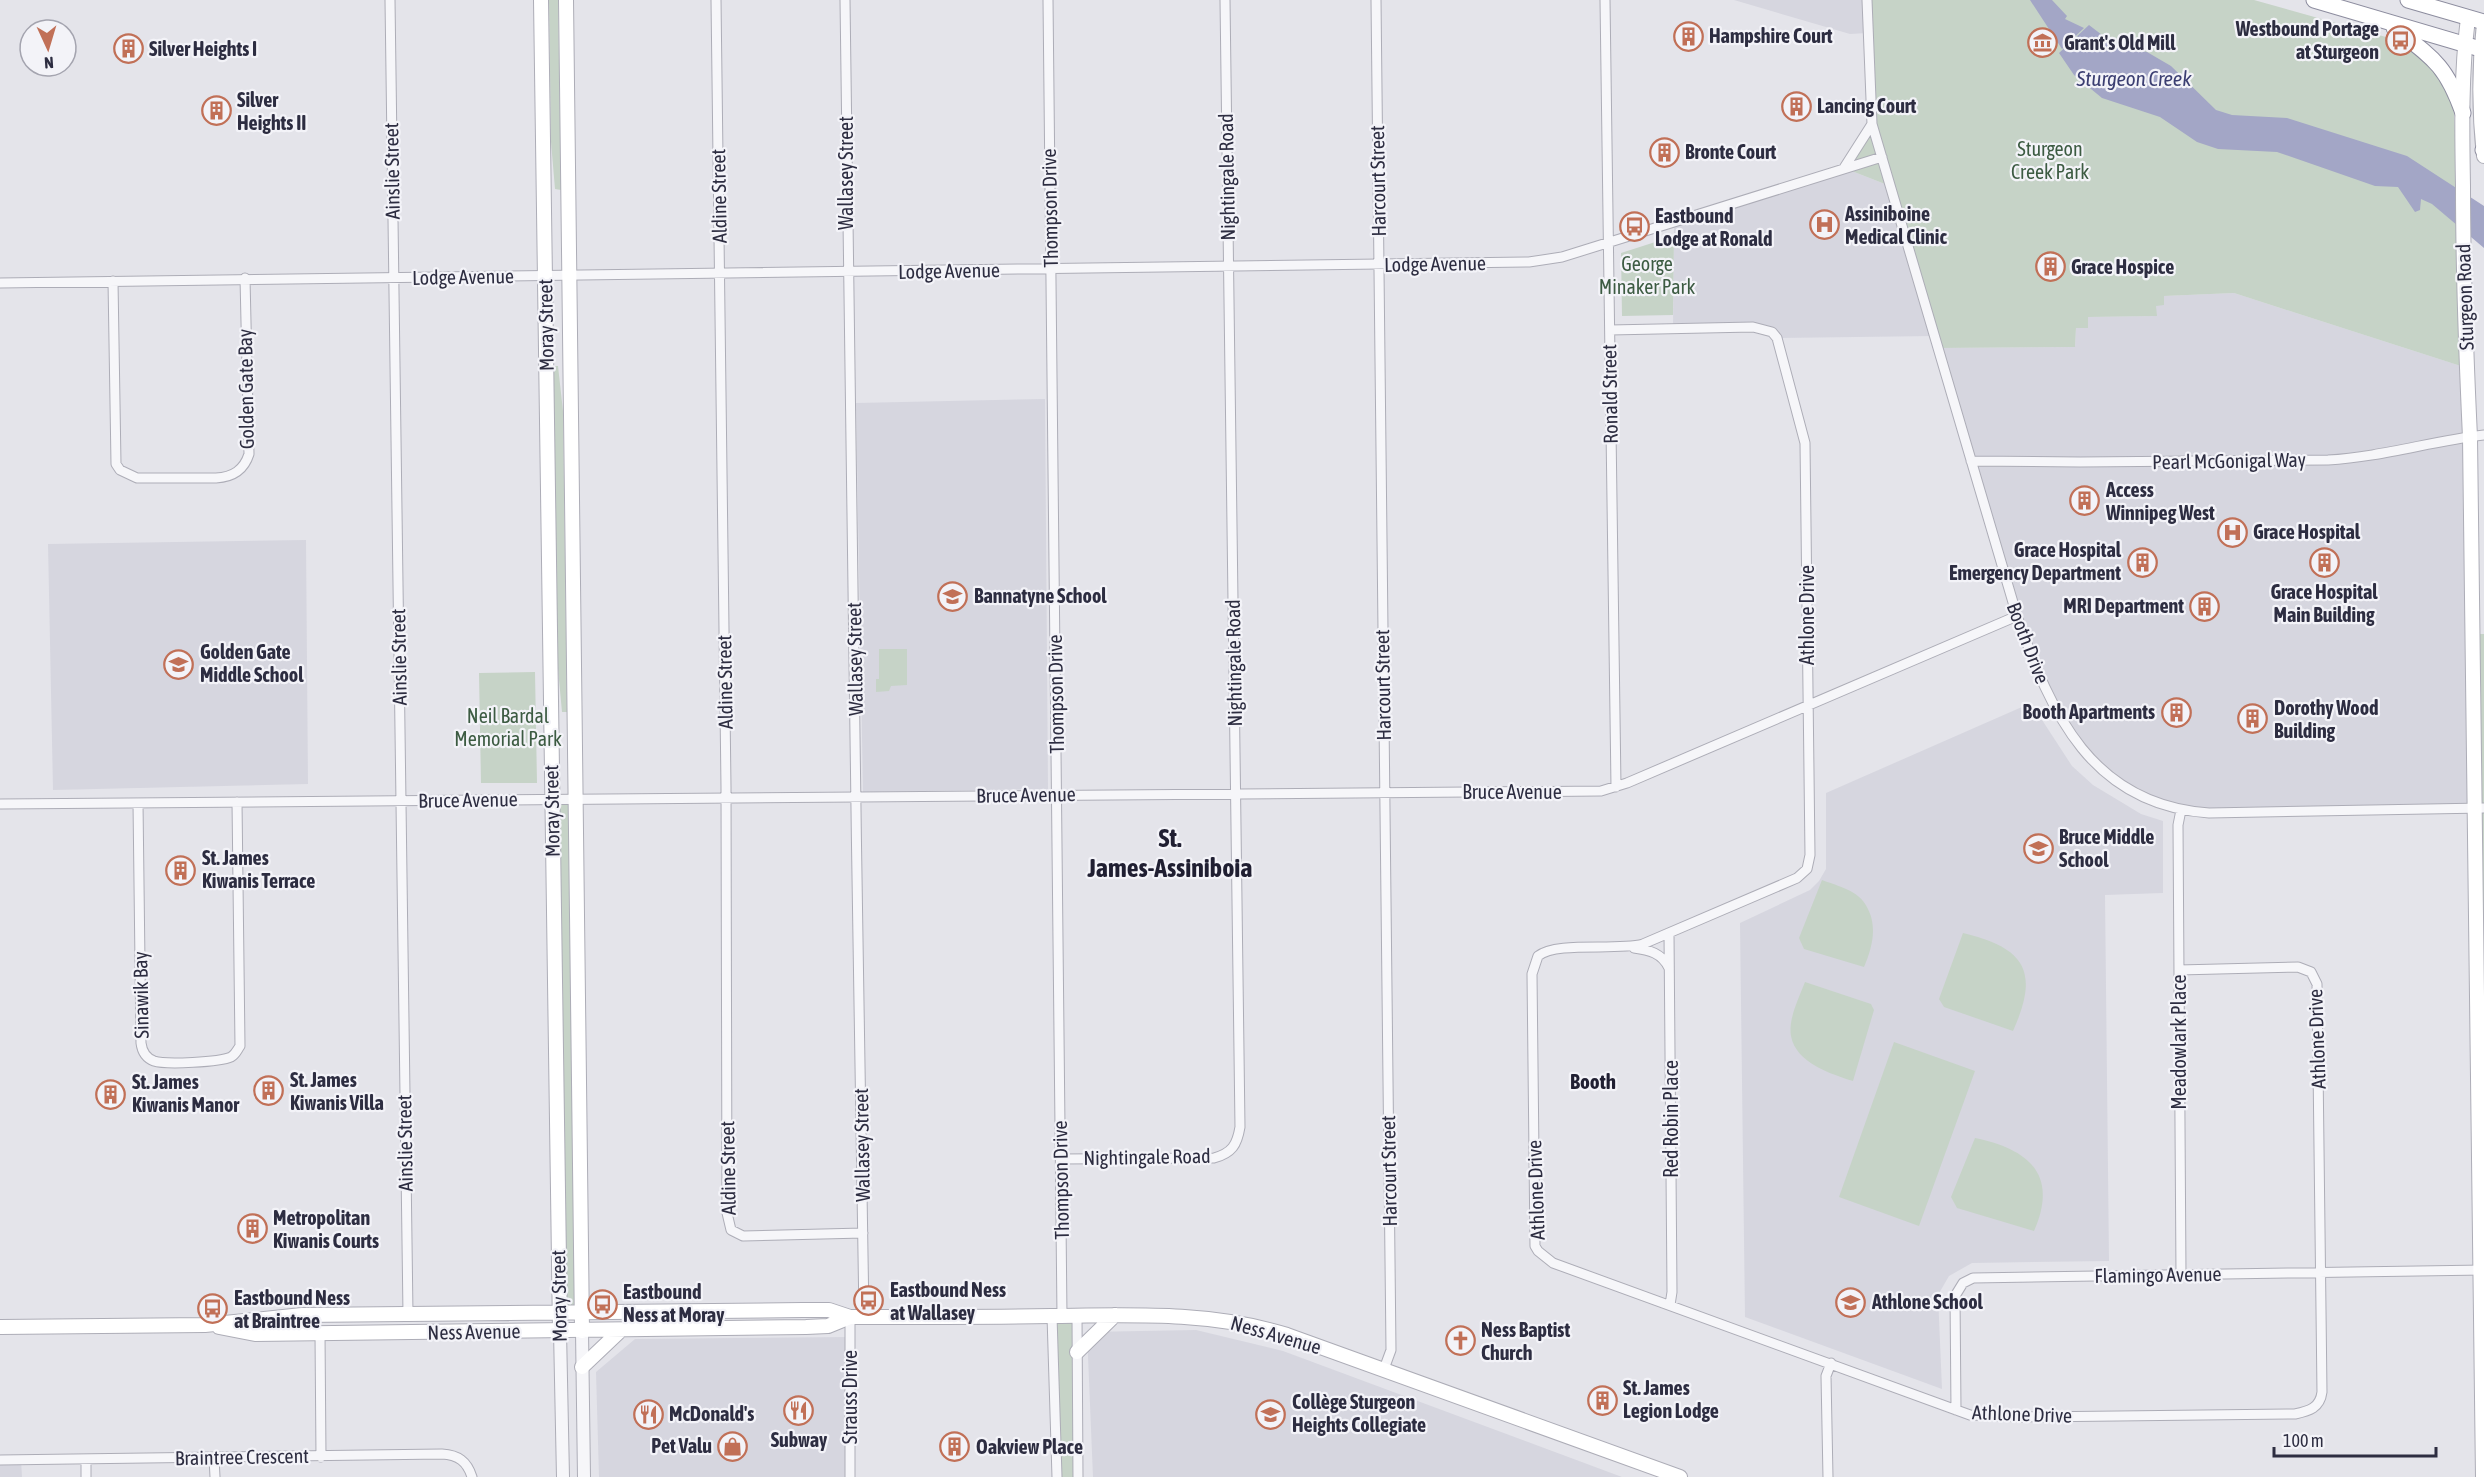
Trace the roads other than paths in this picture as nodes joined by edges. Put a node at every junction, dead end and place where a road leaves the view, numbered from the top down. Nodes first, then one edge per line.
1 (390, 0) edge
2 (541, 0) edge
3 (566, 0) edge
4 (716, 0) edge
5 (845, 0) edge
6 (1048, 0) edge
7 (1225, 0) edge
8 (1376, 0) edge
9 (1605, 0) edge
10 (1867, 0) edge
11 (2314, 0) edge
12 (2408, 0) edge
13 (2468, 18) junction
14 (2385, 20) junction
15 (2484, 23) edge
16 (2464, 45) junction
17 (2482, 50) edge
18 (2463, 113) junction
19 (1872, 124) junction
20 (2484, 149) edge
21 (2484, 156) edge
22 (1882, 157) junction
23 (1844, 168) junction
24 (1608, 241) junction
25 (1378, 264) junction
26 (1228, 267) junction
27 (1050, 269) junction
28 (847, 273) junction
29 (720, 274) junction
30 (545, 276) junction
31 (569, 276) junction
32 (393, 277) junction
33 (245, 278) junction
34 (113, 281) junction
35 (0, 283) edge
36 (1610, 330) junction
37 (2477, 436) edge
38 (1971, 461) junction
39 (2017, 616) junction
40 (2478, 634) edge
41 (1808, 705) junction
42 (1616, 787) junction
43 (1384, 792) junction
44 (1236, 793) junction
45 (1057, 795) junction
46 (726, 797) junction
47 (858, 797) junction
48 (551, 799) junction
49 (576, 799) junction
50 (401, 800) junction
51 (237, 802) junction
52 (138, 803) junction
53 (0, 804) edge
54 (2479, 808) edge
55 (2181, 810) junction
56 (1669, 933) junction
57 (1628, 948) junction
58 (2179, 970) junction
59 (1670, 973) junction
60 (2480, 982) edge
61 (1061, 1159) junction
62 (863, 1233) junction
63 (2482, 1270) edge
64 (2320, 1273) junction
65 (2181, 1274) junction
66 (1670, 1305) junction
67 (559, 1312) junction
68 (582, 1312) junction
69 (408, 1314) junction
70 (1115, 1315) junction
71 (1057, 1316) junction
72 (1077, 1316) junction
73 (857, 1317) junction
74 (205, 1324) junction
75 (0, 1327) edge
76 (621, 1330) junction
77 (560, 1331) junction
78 (582, 1331) junction
79 (320, 1334) junction
80 (1077, 1352) junction
81 (1831, 1363) junction
82 (582, 1367) junction
83 (1384, 1369) junction
84 (1956, 1410) junction
85 (321, 1456) junction
86 (214, 1458) junction
87 (86, 1459) junction
88 (0, 1460) edge
89 (86, 1477) edge
90 (215, 1477) edge
91 (472, 1477) edge
92 (563, 1477) edge
93 (584, 1477) edge
94 (850, 1477) edge
95 (1057, 1477) edge
96 (1078, 1477) edge
97 (1680, 1477) edge
98 (1828, 1477) edge
99 (2483, 1477) edge

1 - 32 street, Ainslie Street
2 - 30 main road, Moray Street
3 - 31 main road, Moray Street
4 - 29 street, Aldine Street
5 - 28 street, Wallasey Street
6 - 27 street, Thompson Drive
7 - 26 street, Nightingale Road
8 - 25 street, Harcourt Street
9 - 24 street, Ronald Street
10 - 19 street, Booth Drive
11 - 14 highway
12 - 13 highway
13 - 15 highway
13 - 16 main road, Sturgeon Road
14 - 16 highway
14 - 18 highway
15 - 17 main road
16 - 17 highway
16 - 18 main road, Sturgeon Road
17 - 20 main road
18 - 37 main road, Sturgeon Road
19 - 22 street, Booth Drive
19 - 23 street
20 - 21 main road
22 - 23 street, Lodge Avenue
22 - 38 street, Booth Drive
23 - 24 street, Lodge Avenue
24 - 25 street, Lodge Avenue
24 - 36 street, Ronald Street
25 - 26 street, Lodge Avenue
25 - 43 street, Harcourt Street
26 - 27 street, Lodge Avenue
26 - 44 street, Nightingale Road
27 - 28 street, Lodge Avenue
27 - 45 street, Thompson Drive
28 - 29 street, Lodge Avenue
28 - 47 street, Wallasey Street
29 - 31 street, Lodge Avenue
29 - 46 street, Aldine Street
30 - 31 street, Lodge Avenue
30 - 32 street, Lodge Avenue
30 - 48 main road, Moray Street
31 - 49 main road, Moray Street
32 - 33 street, Lodge Avenue
32 - 50 street, Ainslie Street
33 - 34 street, Lodge Avenue
33 - 34 street, Golden Gate Bay
34 - 35 street, Lodge Avenue
36 - 41 street, Athlone Drive
36 - 42 street, Ronald Street
37 - 38 street, Pearl McGonigal Way
37 - 40 main road, Sturgeon Road
38 - 39 street, Booth Drive
39 - 41 street, Bruce Avenue
39 - 55 street, Booth Drive
40 - 54 main road, Sturgeon Road
41 - 42 street, Bruce Avenue
41 - 56 street, Athlone Drive
42 - 43 street, Bruce Avenue
43 - 44 street, Bruce Avenue
43 - 83 street, Harcourt Street
44 - 45 street, Bruce Avenue
44 - 61 street, Nightingale Road
45 - 47 street, Bruce Avenue
45 - 61 street, Thompson Drive
46 - 47 street, Bruce Avenue
46 - 49 street, Bruce Avenue
46 - 62 street, Aldine Street
47 - 62 street, Wallasey Street
48 - 49 street, Bruce Avenue
48 - 50 street, Bruce Avenue
48 - 67 main road, Moray Street
49 - 68 main road, Moray Street
50 - 51 street, Bruce Avenue
50 - 69 street, Ainslie Street
51 - 52 street, Bruce Avenue
51 - 52 street, Sinawik Bay
52 - 53 street, Bruce Avenue
54 - 55 street, Booth Drive
54 - 60 main road, Sturgeon Road
55 - 58 street, Meadowlark Place
56 - 57 street, Athlone Drive
56 - 59 street, Red Robin Place
57 - 59 street, Athlone Drive
57 - 66 street, Athlone Drive
58 - 64 street, Athlone Drive
58 - 65 street, Meadowlark Place
59 - 66 street, Red Robin Place
60 - 63 main road, Sturgeon Road
61 - 71 street, Thompson Drive
62 - 73 street, Wallasey Street
63 - 64 street, Flamingo Avenue
63 - 99 main road, Sturgeon Road
64 - 65 street, Flamingo Avenue
64 - 84 street, Athlone Drive
65 - 84 street, Flamingo Avenue
66 - 81 street, Athlone Drive
67 - 68 main road, Ness Avenue
67 - 69 main road, Ness Avenue
67 - 77 main road, Moray Street
68 - 73 main road, Ness Avenue
68 - 78 main road, Moray Street
69 - 74 main road, Ness Avenue
70 - 72 main road, Ness Avenue
70 - 80 main road
70 - 83 main road, Ness Avenue
71 - 72 main road, Ness Avenue
71 - 73 main road, Ness Avenue
71 - 95 street, Thompson Drive
72 - 80 street
73 - 76 main road, Ness Avenue
73 - 94 street, Strauss Drive
74 - 75 main road, Ness Avenue
74 - 79 main road, Ness Avenue
76 - 78 main road, Ness Avenue
76 - 82 main road
77 - 78 main road, Ness Avenue
77 - 79 main road, Ness Avenue
77 - 92 street, Moray Street
78 - 82 street, Moray Street
79 - 85 street
80 - 96 street
81 - 84 street, Athlone Drive
81 - 98 street
82 - 93 street, Moray Street
83 - 97 main road, Ness Avenue
85 - 86 street, Braintree Crescent
85 - 91 street, Braintree Crescent
86 - 87 street, Braintree Crescent
86 - 90 street
87 - 88 street, Braintree Crescent
87 - 89 street

